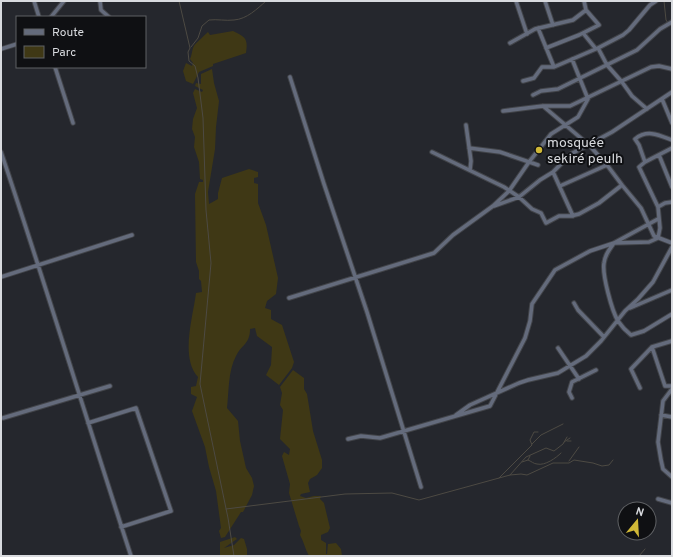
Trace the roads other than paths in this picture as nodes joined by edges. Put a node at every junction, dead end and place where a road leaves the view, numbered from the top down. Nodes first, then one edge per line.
1 (34, 1) edge
2 (64, 1) edge
3 (100, 1) edge
4 (516, 1) edge
5 (545, 1) edge
6 (584, 1) edge
7 (656, 1) edge
8 (586, 10) junction
9 (39, 16) edge
10 (52, 16) edge
11 (108, 16) edge
12 (672, 22) edge
13 (553, 25) junction
14 (538, 28) junction
15 (583, 33) junction
16 (527, 34) junction
17 (510, 43) dead end
18 (16, 44) edge
19 (546, 48) junction
20 (1, 49) edge
21 (597, 49) junction
22 (572, 59) junction
23 (607, 65) junction
24 (554, 67) junction
25 (55, 68) edge
26 (672, 69) edge
27 (290, 77) dead end
28 (580, 79) junction
29 (524, 81) dead end
30 (622, 82) junction
31 (672, 92) edge
32 (533, 95) dead end
33 (588, 99) junction
34 (662, 99) junction
35 (543, 106) junction
36 (647, 109) junction
37 (503, 111) dead end
38 (73, 123) dead end
39 (672, 123) edge
40 (565, 124) junction
41 (466, 125) dead end
42 (672, 140) edge
43 (589, 145) junction
44 (469, 148) junction
45 (672, 148) edge
46 (1, 152) edge
47 (432, 152) dead end
48 (659, 154) junction
49 (529, 162) junction
50 (645, 162) junction
51 (538, 165) dead end
52 (607, 165) junction
53 (470, 170) junction
54 (553, 172) junction
55 (622, 185) junction
56 (560, 186) junction
57 (672, 186) edge
58 (509, 191) junction
59 (519, 197) junction
60 (672, 202) edge
61 (492, 206) junction
62 (658, 207) junction
63 (574, 216) junction
64 (658, 219) junction
65 (648, 224) junction
66 (132, 235) dead end
67 (658, 238) junction
68 (614, 243) junction
69 (672, 243) edge
70 (672, 247) edge
71 (38, 265) junction
72 (1, 277) edge
73 (355, 278) junction
74 (672, 290) edge
75 (289, 298) dead end
76 (574, 303) dead end
77 (627, 309) junction
78 (672, 314) edge
79 (617, 320) junction
80 (604, 337) junction
81 (672, 341) edge
82 (652, 347) junction
83 (558, 348) dead end
84 (570, 366) junction
85 (596, 370) dead end
86 (578, 379) junction
87 (110, 386) dead end
88 (672, 386) edge
89 (640, 388) dead end
90 (672, 389) edge
91 (496, 393) junction
92 (78, 395) junction
93 (572, 398) dead end
94 (662, 415) junction
95 (455, 416) junction
96 (672, 417) edge
97 (3, 418) dead end
98 (88, 423) junction
99 (404, 432) junction
100 (348, 439) dead end
101 (672, 478) edge
102 (421, 487) dead end
103 (658, 499) dead end
104 (672, 503) edge
105 (121, 527) junction
106 (131, 556) edge

1 - 9 street
2 - 10 street
3 - 11 street
4 - 16 street
5 - 13 street
6 - 8 street
7 - 21 street
8 - 13 street
8 - 15 street
12 - 23 street
13 - 14 street
14 - 16 street
14 - 19 street
15 - 19 street
15 - 21 street
16 - 17 street
18 - 20 street
19 - 24 street
21 - 22 street
21 - 23 street
22 - 24 street
22 - 28 street
23 - 28 street
23 - 30 street
24 - 29 street
25 - 38 street
26 - 30 street
27 - 73 street
28 - 32 street
28 - 33 street
30 - 33 street
30 - 36 street
31 - 34 street
33 - 35 street
33 - 40 street
34 - 36 street
34 - 39 street
35 - 37 street
35 - 40 street
36 - 43 street
40 - 43 street
40 - 49 street
41 - 44 street
42 - 50 street
43 - 52 street
43 - 54 street
44 - 49 street
44 - 53 street
45 - 48 street
46 - 71 street
47 - 53 street
48 - 50 street
48 - 57 street
49 - 51 street
49 - 58 street
50 - 62 street
52 - 55 street
52 - 56 street
53 - 58 street
54 - 56 street
54 - 59 street
55 - 63 street
55 - 65 street
56 - 63 street
58 - 59 street
58 - 61 street
59 - 61 street
59 - 63 street
60 - 62 street
61 - 73 street
62 - 64 street
64 - 65 street
64 - 67 street
65 - 67 street
65 - 68 street
66 - 71 street
67 - 68 street
67 - 69 street
68 - 79 street
68 - 91 street
70 - 77 street
71 - 72 street
71 - 92 street
73 - 75 street
73 - 99 street
74 - 77 street
76 - 80 street
77 - 79 street
78 - 79 street
79 - 80 street
80 - 84 street
81 - 82 street
82 - 88 street
82 - 89 street
83 - 84 street
84 - 86 street
84 - 91 street
85 - 86 street
86 - 93 street
87 - 92 street
90 - 94 street
91 - 95 street
91 - 95 street
92 - 97 street
92 - 98 street
94 - 96 street
94 - 101 street
95 - 99 street
98 - 105 street
98 - 105 street
99 - 100 street
99 - 102 street
103 - 104 street
105 - 106 street

